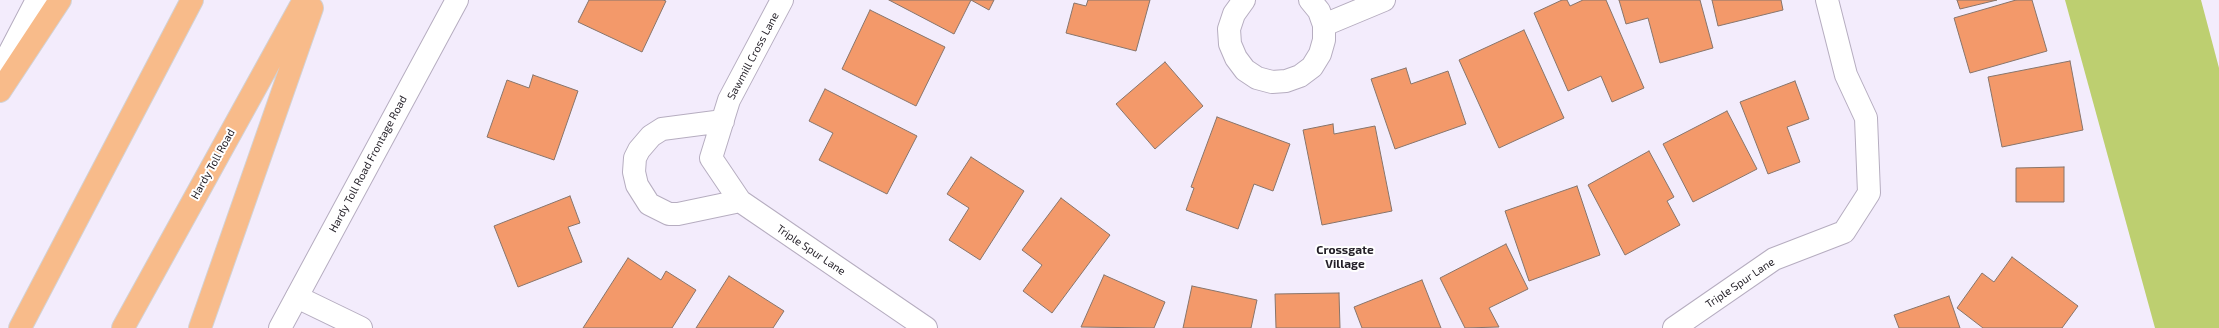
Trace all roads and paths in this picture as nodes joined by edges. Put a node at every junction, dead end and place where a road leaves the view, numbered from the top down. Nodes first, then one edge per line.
1 (37, 0) edge
2 (60, 0) edge
3 (192, 0) edge
4 (304, 0) edge
5 (314, 0) edge
6 (457, 0) edge
7 (782, 0) edge
8 (1244, 0) edge
9 (1310, 0) edge
10 (1384, 0) edge
11 (1827, 0) edge
12 (1324, 25) junction
13 (0, 71) edge
14 (0, 91) edge
15 (723, 121) junction
16 (712, 158) joint
17 (740, 201) junction
18 (297, 297) junction
19 (20, 328) edge
20 (123, 328) edge
21 (200, 328) edge
22 (280, 328) edge
23 (361, 328) edge
24 (926, 328) edge
25 (1674, 328) edge

1 - 13 street
2 - 14 highway
3 - 19 highway
4 - 20 highway, Hardy Toll Road
5 - 21 highway
6 - 18 street, Hardy Toll Road Frontage Road
7 - 15 street, Sawmill Cross Lane
8 - 12 street
9 - 12 street
10 - 12 street
11 - 25 street, Triple Spur Lane
15 - 16 street, Sawmill Cross Lane
15 - 17 street
16 - 17 street, Triple Spur Lane
17 - 24 street, Triple Spur Lane
18 - 22 street, Hardy Toll Road Frontage Road
18 - 23 street

